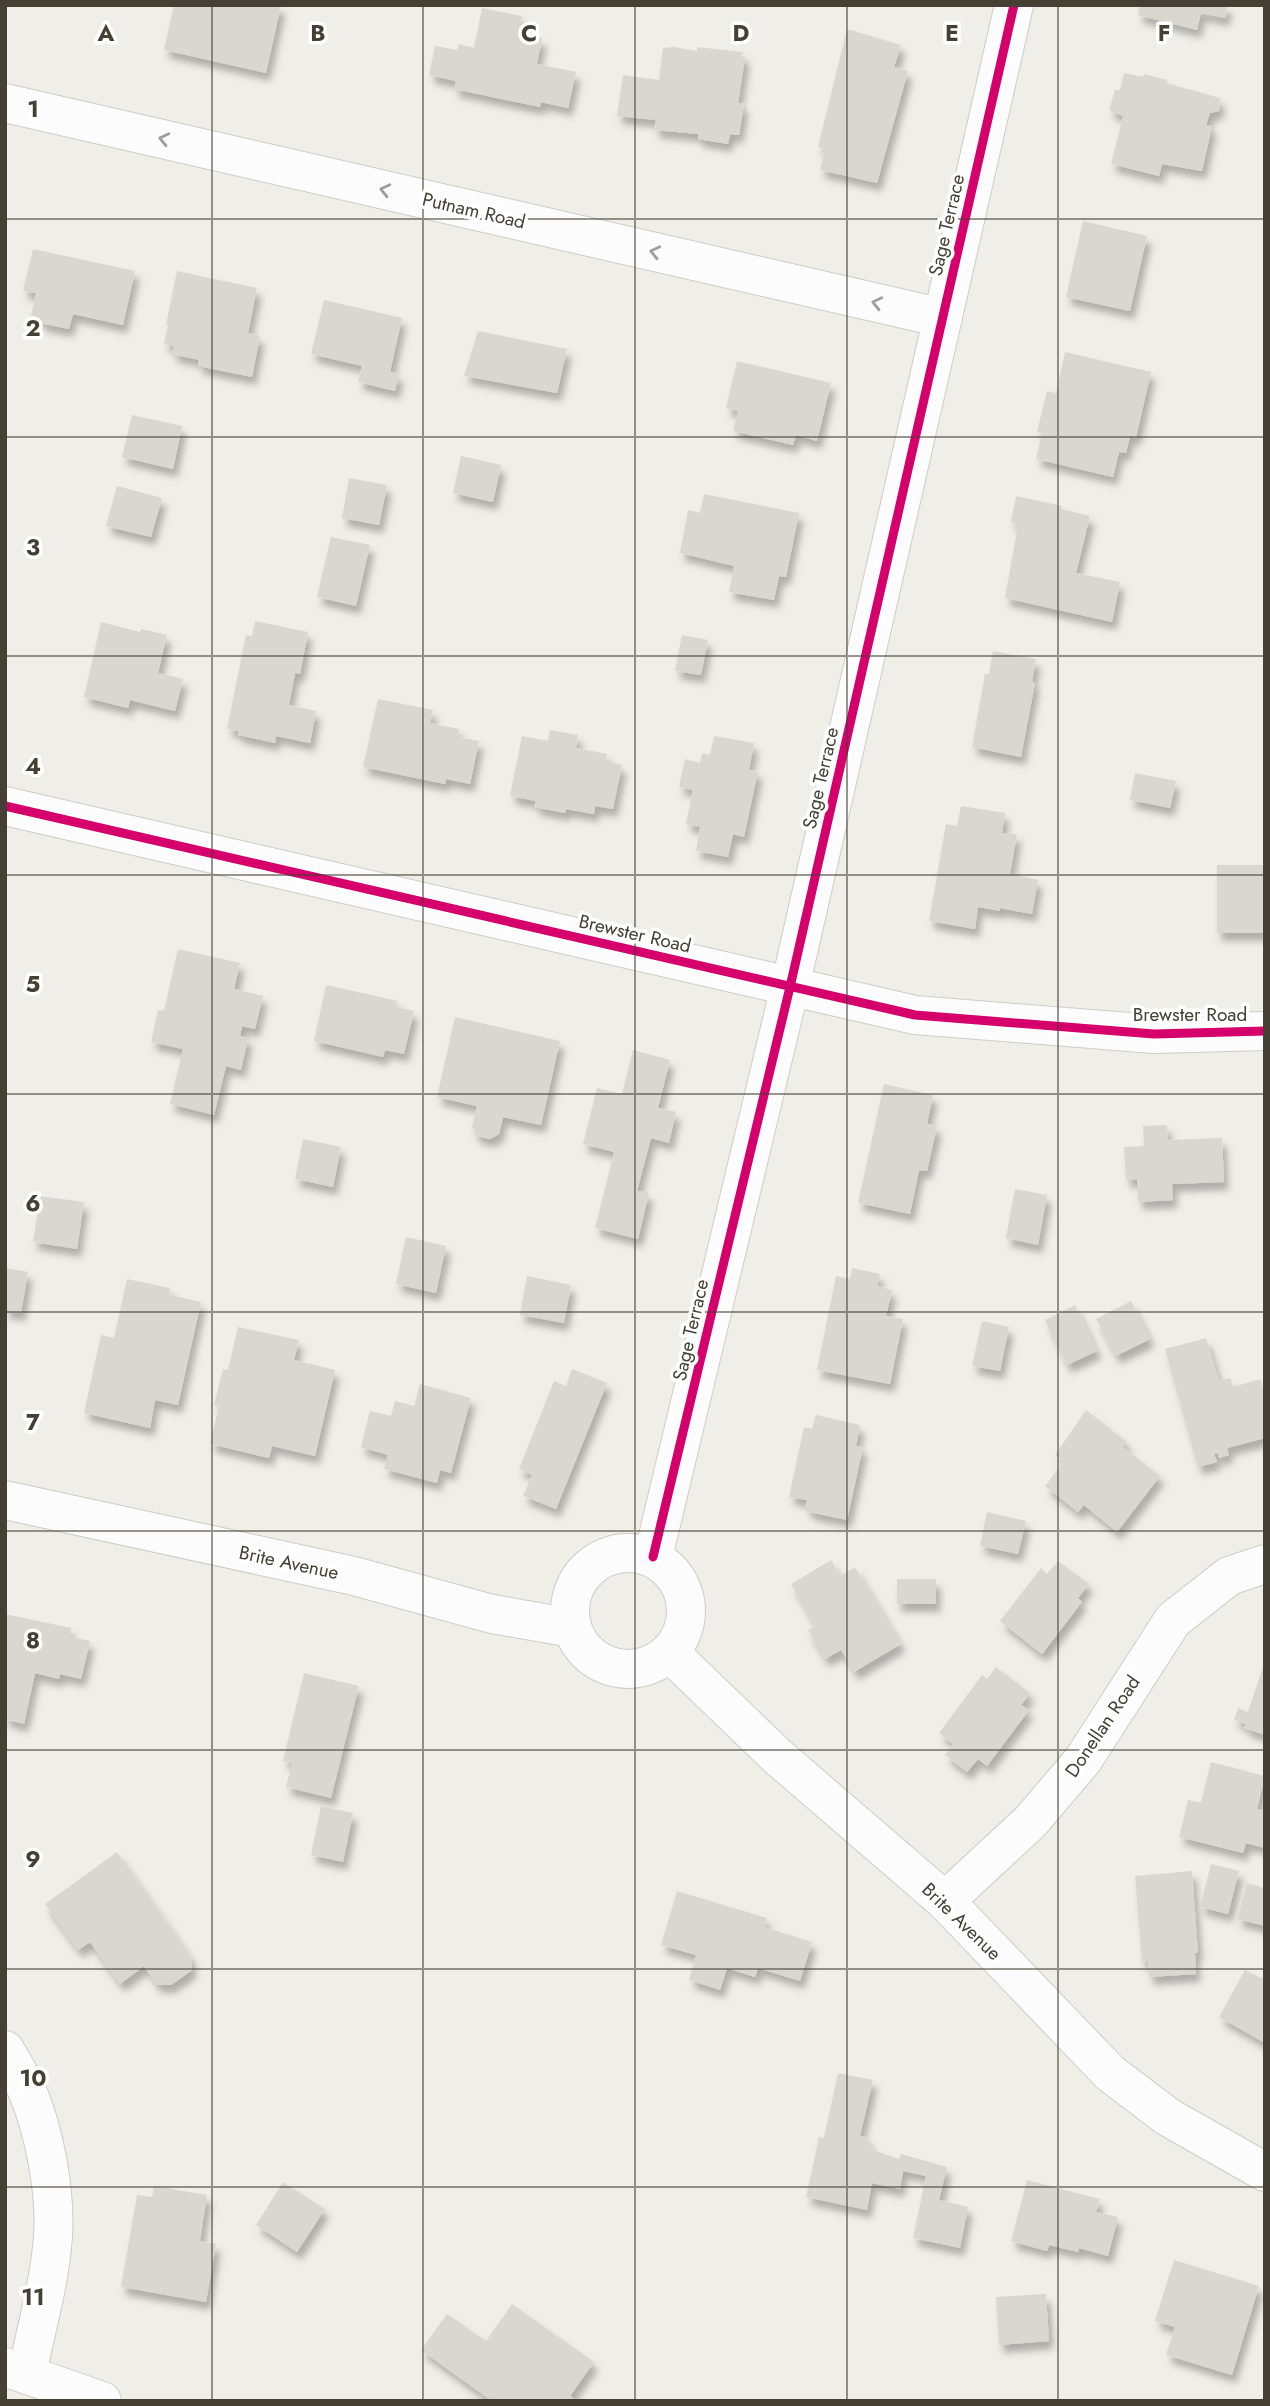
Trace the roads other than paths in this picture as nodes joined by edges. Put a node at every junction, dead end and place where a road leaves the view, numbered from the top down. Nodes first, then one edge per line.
1 (1014, 5) edge
2 (5, 103) edge
3 (943, 318) junction
4 (5, 806) edge
5 (790, 987) junction
6 (1265, 1031) edge
7 (5, 1500) edge
8 (653, 1557) junction
9 (1265, 1564) edge
10 (572, 1628) junction
11 (670, 1653) junction
12 (945, 1900) junction
13 (5, 2050) edge
14 (1265, 2172) edge
15 (16, 2371) edge
16 (102, 2401) edge

1 - 3 street, Sage Terrace
3 -> 2 street, Putnam Road
3 - 5 street, Sage Terrace
4 - 5 street, Brewster Road
5 - 6 street, Brewster Road
5 - 8 street, Sage Terrace
7 - 10 street, Brite Avenue
8 - 10 street
8 - 11 street
9 - 12 street, Donellan Road
10 - 11 street
11 - 12 street, Brite Avenue
12 - 14 street, Brite Avenue
13 - 15 street
15 - 16 street

